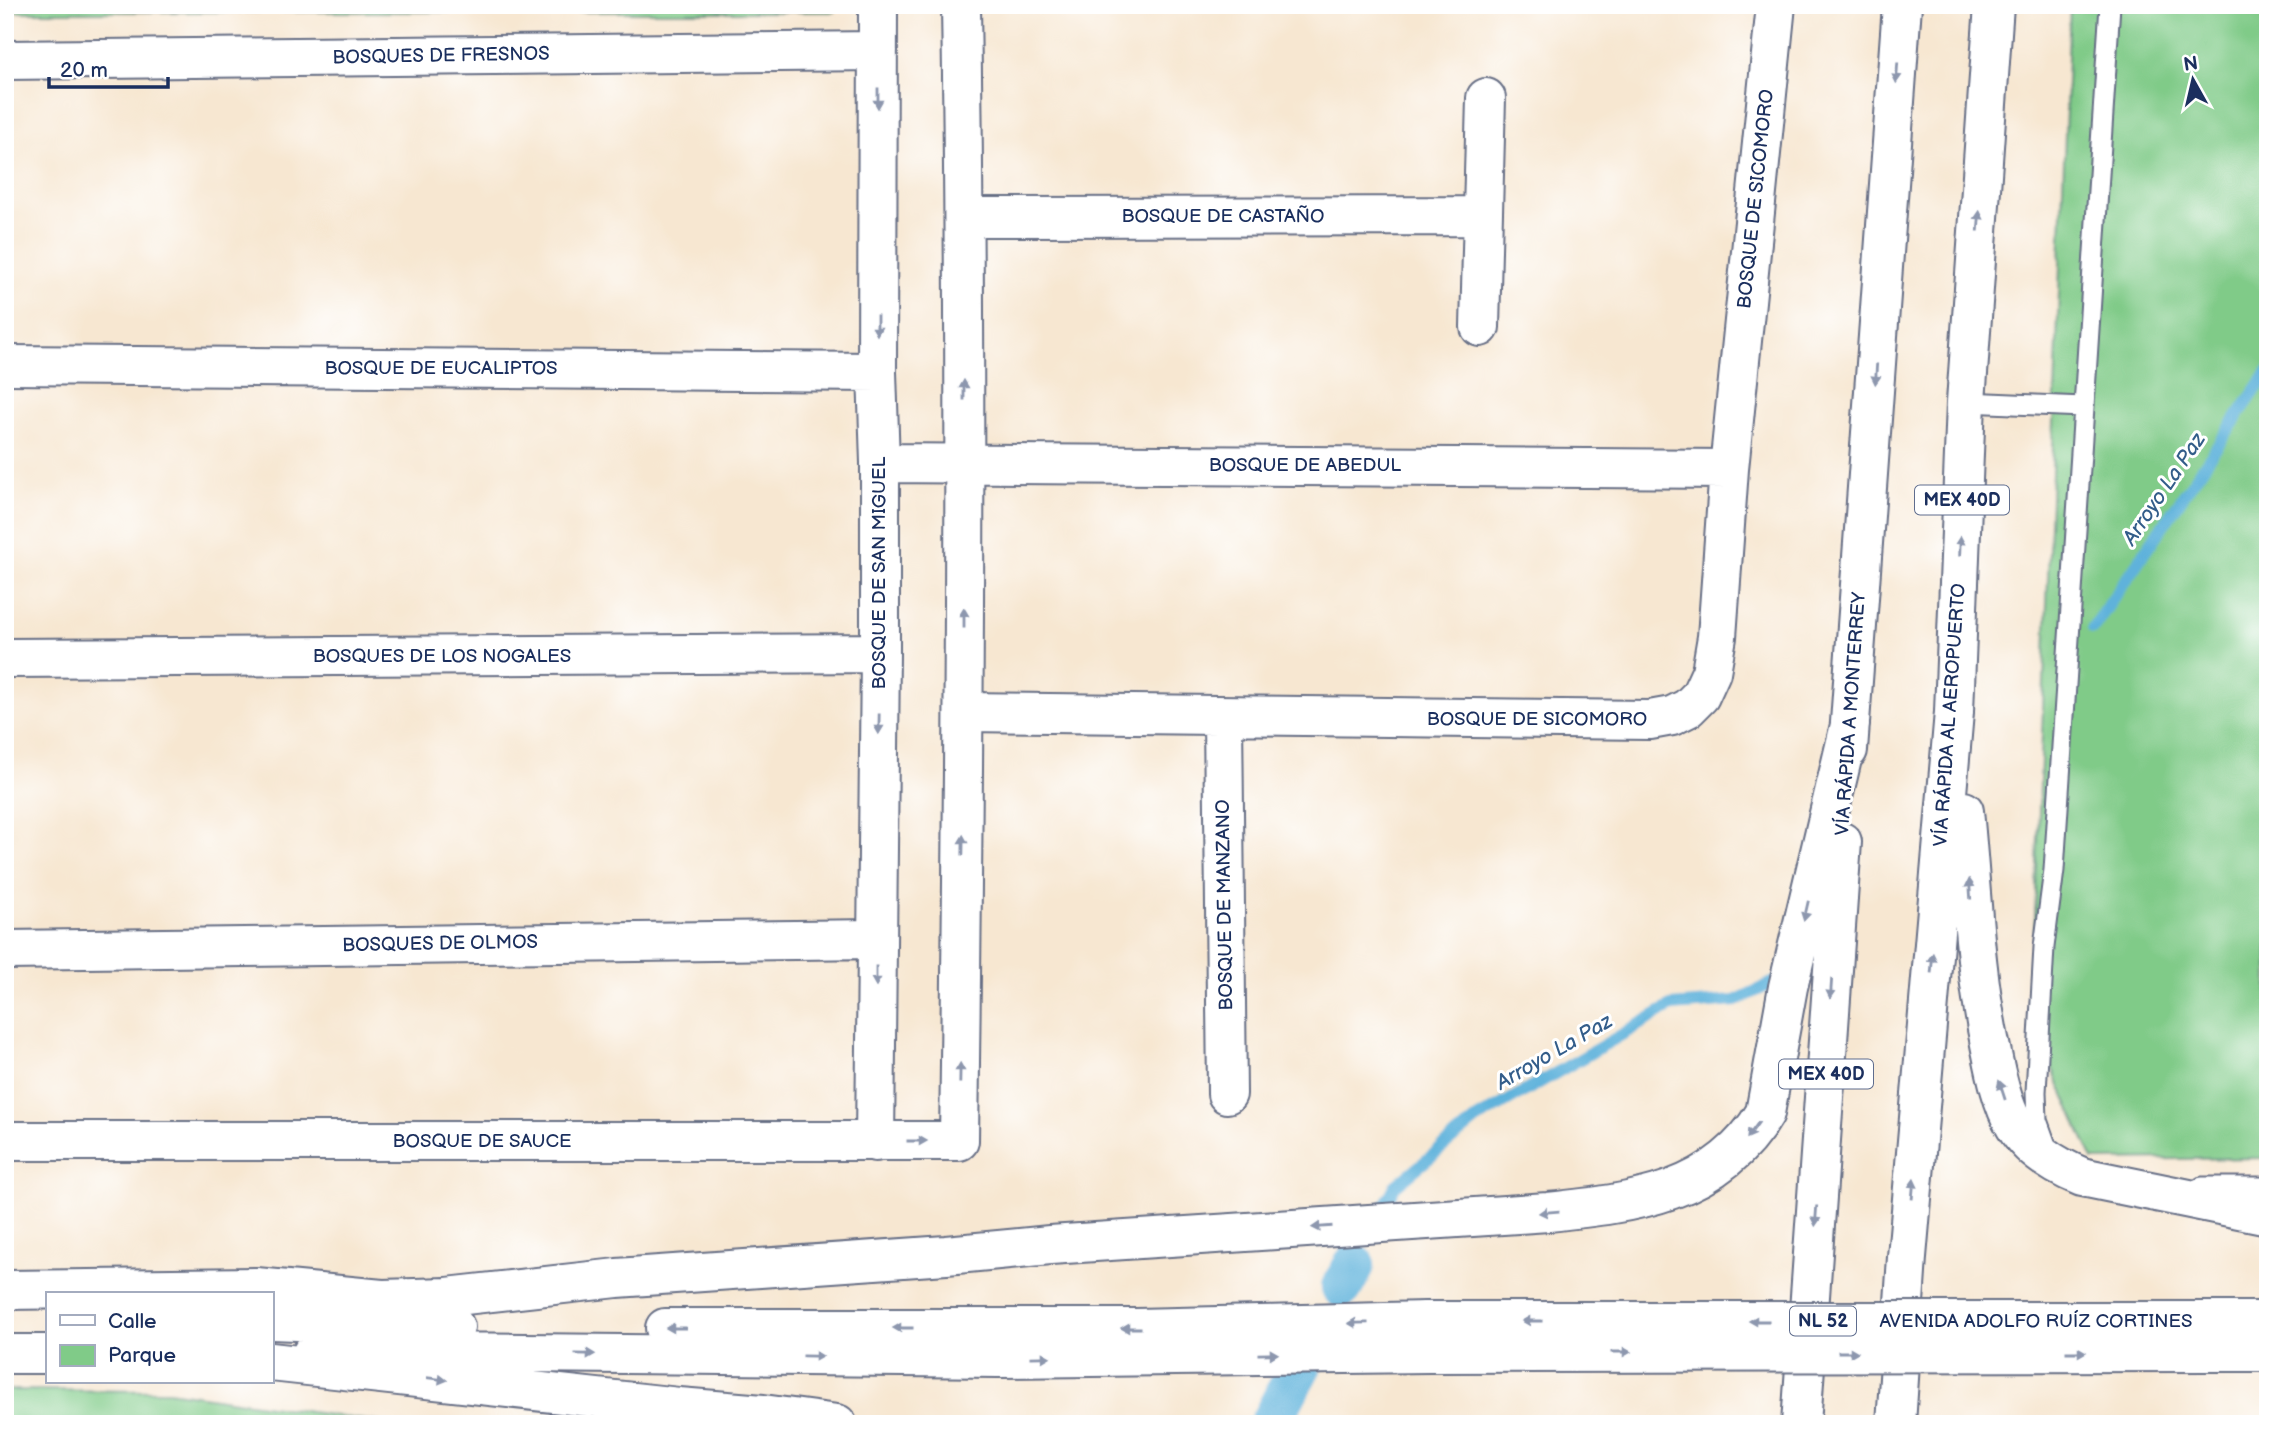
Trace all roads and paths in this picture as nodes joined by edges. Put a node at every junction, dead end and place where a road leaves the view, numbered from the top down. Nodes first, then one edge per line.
1 (878, 5) edge
2 (961, 5) edge
3 (1776, 5) edge
4 (1902, 5) edge
5 (1994, 5) edge
6 (2110, 5) edge
7 (878, 51) junction
8 (5, 60) edge
9 (1486, 98) dead end
10 (1482, 216) junction
11 (964, 217) junction
12 (1480, 327) dead end
13 (5, 365) edge
14 (877, 372) junction
15 (1966, 402) junction
16 (2084, 407) junction
17 (964, 462) junction
18 (880, 463) junction
19 (1729, 468) junction
20 (880, 653) junction
21 (5, 659) edge
22 (964, 712) junction
23 (1954, 712) junction
24 (1223, 717) junction
25 (1850, 725) junction
26 (876, 939) junction
27 (5, 950) edge
28 (1227, 1094) dead end
29 (5, 1141) edge
30 (874, 1142) junction
31 (2058, 1167) junction
32 (2120, 1186) junction
33 (2268, 1187) edge
34 (2268, 1215) edge
35 (5, 1290) edge
36 (5, 1300) edge
37 (46, 1304) edge
38 (273, 1320) edge
39 (2268, 1321) edge
40 (2218, 1336) junction
41 (1428, 1337) junction
42 (2268, 1352) edge
43 (5, 1354) edge
44 (46, 1354) edge
45 (273, 1354) edge
46 (273, 1362) edge
47 (837, 1424) edge
48 (1801, 1424) edge
49 (1896, 1424) edge

1 - 7 main road, BOSQUE DE SAN MIGUEL
2 - 11 main road
3 - 19 main road, BOSQUE DE SICOMORO
4 -> 25 main road, VÍA RÁPIDA A MONTERREY / MEX 40D
15 -> 5 main road, VÍA RÁPIDA AL AEROPUERTO / MEX 40D
6 - 16 lane
7 - 8 main road, BOSQUES DE FRESNOS
7 -> 14 main road, BOSQUE DE SAN MIGUEL
9 - 10 main road
10 - 11 main road, BOSQUE DE CASTAÑO
10 - 12 main road
17 -> 11 main road
13 - 14 main road, BOSQUE DE EUCALIPTOS
14 - 18 main road, BOSQUE DE SAN MIGUEL
15 - 16 lane
23 -> 15 main road, VÍA RÁPIDA AL AEROPUERTO / MEX 40D
16 - 31 lane
17 - 18 main road, BOSQUE DE ABEDUL
17 - 19 main road, BOSQUE DE ABEDUL
22 -> 17 main road
18 - 20 main road, BOSQUE DE SAN MIGUEL
19 - 24 main road, BOSQUE DE SICOMORO
20 - 21 main road, BOSQUES DE LOS NOGALES
20 -> 26 main road, BOSQUE DE SAN MIGUEL
22 - 24 main road, BOSQUE DE SICOMORO
30 -> 22 main road, BOSQUE DE SAUCE
31 -> 23 main road
49 -> 23 main road, VÍA RÁPIDA AL AEROPUERTO / MEX 40D
24 - 28 main road, BOSQUE DE MANZANO
25 -> 35 main road
25 -> 48 main road, VÍA RÁPIDA A MONTERREY / MEX 40D
26 - 27 main road, BOSQUES DE OLMOS
26 -> 30 main road, BOSQUE DE SAN MIGUEL
29 - 30 main road, BOSQUE DE SAUCE
31 - 32 main road
32 - 33 lane
32 - 34 main road
36 - 37 main road
41 -> 38 main road
39 - 40 main road, AVENIDA ADOLFO RUÍZ CORTINES / NL 52
40 - 41 main road, AVENIDA ADOLFO RUÍZ CORTINES / NL 52, bridge
40 - 42 main road
45 -> 41 main road
43 - 44 main road
46 -> 47 main road

